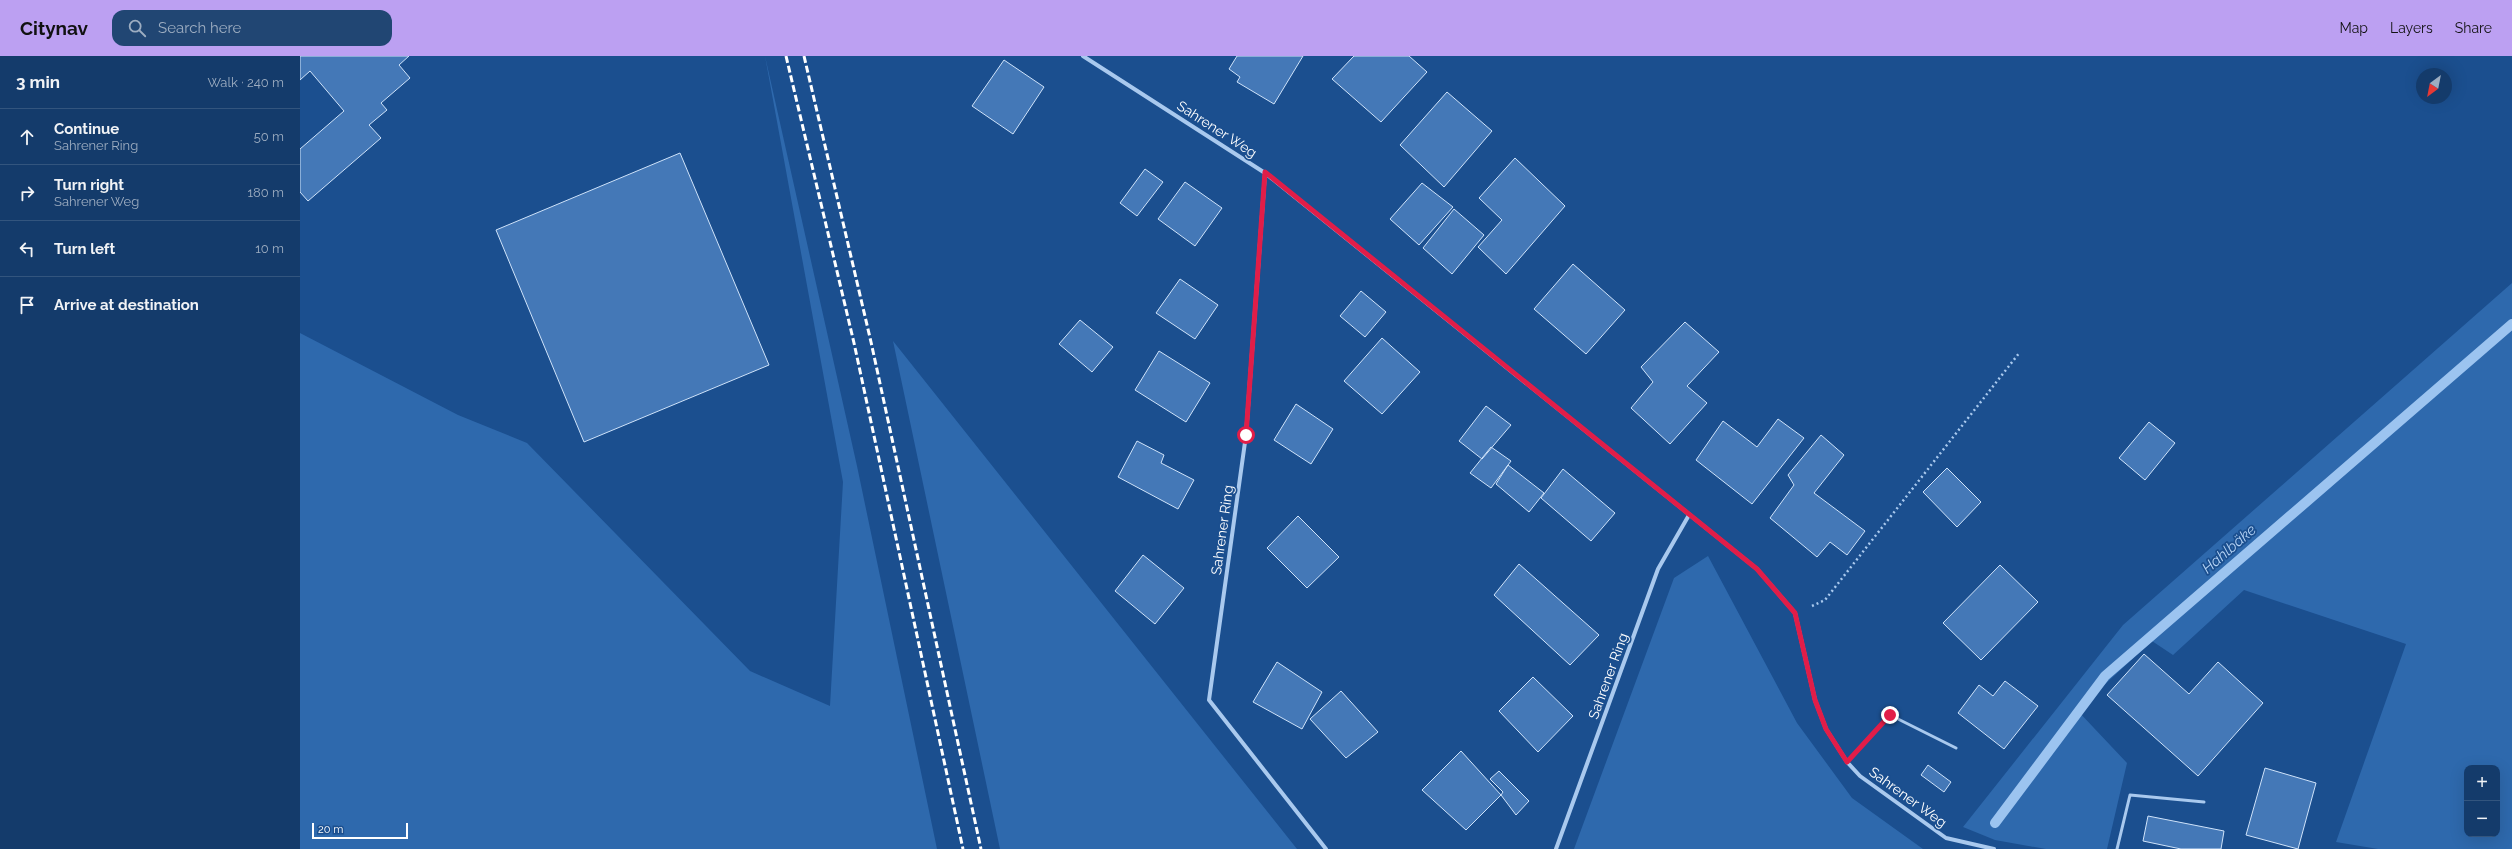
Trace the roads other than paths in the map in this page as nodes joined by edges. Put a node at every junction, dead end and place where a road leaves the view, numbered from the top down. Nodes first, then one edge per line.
1 (1082, 56) edge
2 (1265, 172) junction
3 (1689, 515) junction
4 (1956, 748) dead end
5 (1847, 762) junction
6 (2204, 802) dead end
7 (1326, 849) edge
8 (1556, 849) edge
9 (1994, 849) edge
10 (2117, 849) edge

1 - 2 street, Sahrener Weg
2 - 3 street, Sahrener Weg
2 - 7 street, Sahrener Ring
3 - 5 street, Sahrener Weg
3 - 8 street, Sahrener Ring
4 - 5 lane
5 - 9 street, Sahrener Weg
6 - 10 lane

